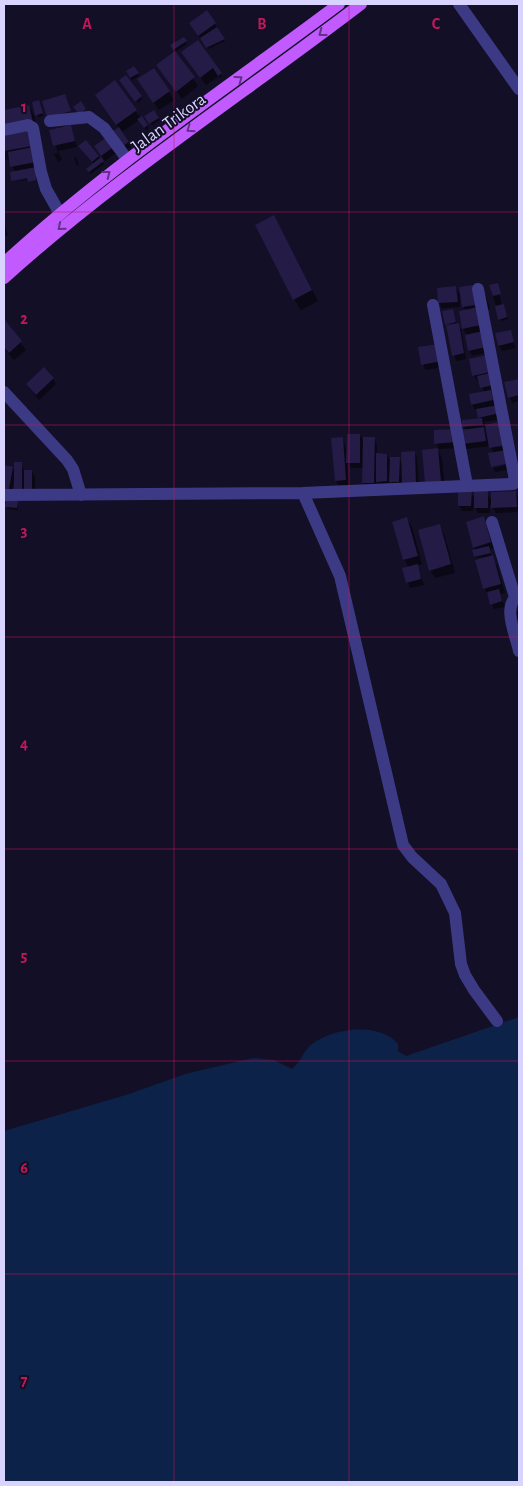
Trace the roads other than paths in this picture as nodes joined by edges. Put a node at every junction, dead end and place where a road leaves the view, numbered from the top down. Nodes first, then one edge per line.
1 (339, 4) edge
2 (361, 4) edge
3 (459, 4) edge
4 (519, 89) edge
5 (50, 121) dead end
6 (4, 130) edge
7 (127, 159) junction
8 (59, 212) junction
9 (4, 263) edge
10 (4, 278) edge
11 (478, 289) dead end
12 (433, 305) dead end
13 (4, 392) edge
14 (467, 485) junction
15 (303, 493) junction
16 (4, 495) edge
17 (81, 495) junction
18 (492, 522) dead end
19 (517, 596) edge
20 (519, 651) edge
21 (497, 1021) dead end

7 -> 1 main road, Jalan Trikora
2 -> 10 main road, Jalan Trikora
3 - 4 street
5 - 7 street
6 - 8 street
8 -> 7 main road, Jalan Trikora
8 - 9 main road, Jalan Trikora
11 - 14 street
12 - 14 street
13 - 17 street
14 - 15 street
15 - 17 street
15 - 21 street
16 - 17 street
18 - 19 street
19 - 20 street

